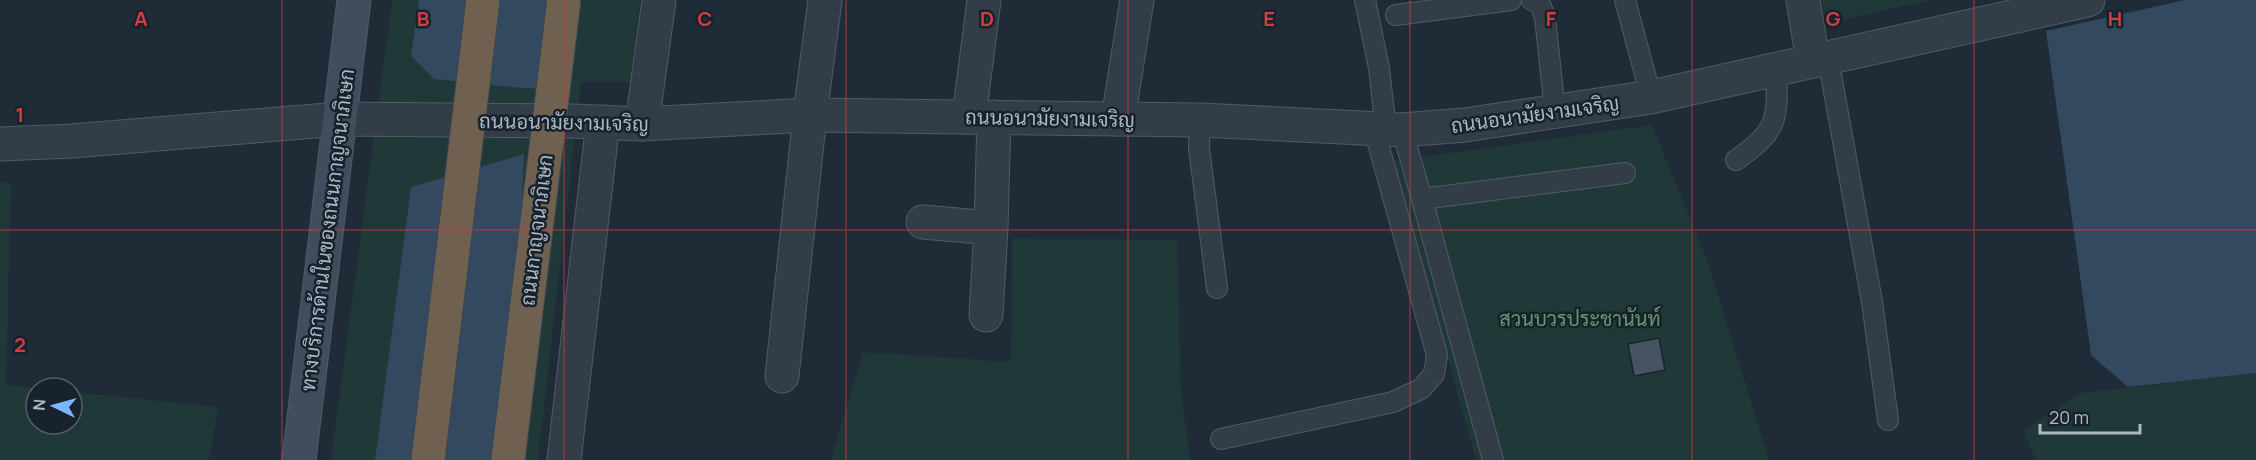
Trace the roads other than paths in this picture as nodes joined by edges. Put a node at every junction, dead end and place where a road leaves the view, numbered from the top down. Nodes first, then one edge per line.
1 (354, 0) edge
2 (483, 0) edge
3 (564, 0) edge
4 (659, 0) edge
5 (825, 0) edge
6 (984, 0) edge
7 (1137, 0) edge
8 (1365, 0) edge
9 (1511, 0) edge
10 (1532, 0) edge
11 (1625, 0) edge
12 (1803, 0) edge
13 (2088, 0) edge
14 (1396, 15) dead end
15 (1821, 59) junction
16 (1776, 69) junction
17 (1651, 97) junction
18 (1555, 112) junction
19 (810, 115) junction
20 (981, 117) junction
21 (1118, 118) junction
22 (340, 119) junction
23 (1200, 120) junction
24 (603, 122) junction
25 (642, 124) junction
26 (1388, 130) junction
27 (0, 144) edge
28 (1736, 160) dead end
29 (1625, 173) dead end
30 (1422, 199) junction
31 (923, 222) dead end
32 (991, 228) junction
33 (1217, 288) dead end
34 (986, 315) dead end
35 (782, 376) dead end
36 (1888, 420) dead end
37 (1221, 439) dead end
38 (299, 460) edge
39 (428, 460) edge
40 (508, 460) edge
41 (564, 460) edge
42 (1493, 460) edge

1 - 22 main road, ทางบริการด้านในของถนนกาญจนาภิเษก
2 - 39 highway, bridge
3 - 40 highway, ถนนกาญจนาภิเษก, bridge
4 - 25 street
5 - 19 street
6 - 20 street
7 - 21 street
8 - 26 lane
9 - 14 lane
10 - 18 lane
11 - 17 lane
12 - 15 street
13 - 15 street, ถนนอนามัยงามเจริญ
15 - 16 street, ถนนอนามัยงามเจริญ
15 - 36 lane
16 - 17 street, ถนนอนามัยงามเจริญ
16 - 28 lane
17 - 18 street, ถนนอนามัยงามเจริญ
18 - 26 street, ถนนอนามัยงามเจริญ
19 - 20 street, ถนนอนามัยงามเจริญ
19 - 25 street, ถนนอนามัยงามเจริญ
19 - 35 street
20 - 21 street, ถนนอนามัยงามเจริญ
20 - 32 street
21 - 23 street, ถนนอนามัยงามเจริญ
22 - 24 street, ถนนอนามัยงามเจริญ
22 - 27 street, ถนนอนามัยงามเจริญ
22 - 38 main road, ทางบริการด้านในของถนนกาญจนาภิเษก
23 - 26 street, ถนนอนามัยงามเจริญ
23 - 33 lane
24 - 25 street, ถนนอนามัยงามเจริญ
24 - 41 street
26 - 30 lane
26 - 37 lane
29 - 30 lane
30 - 42 lane
31 - 32 street
32 - 34 street

